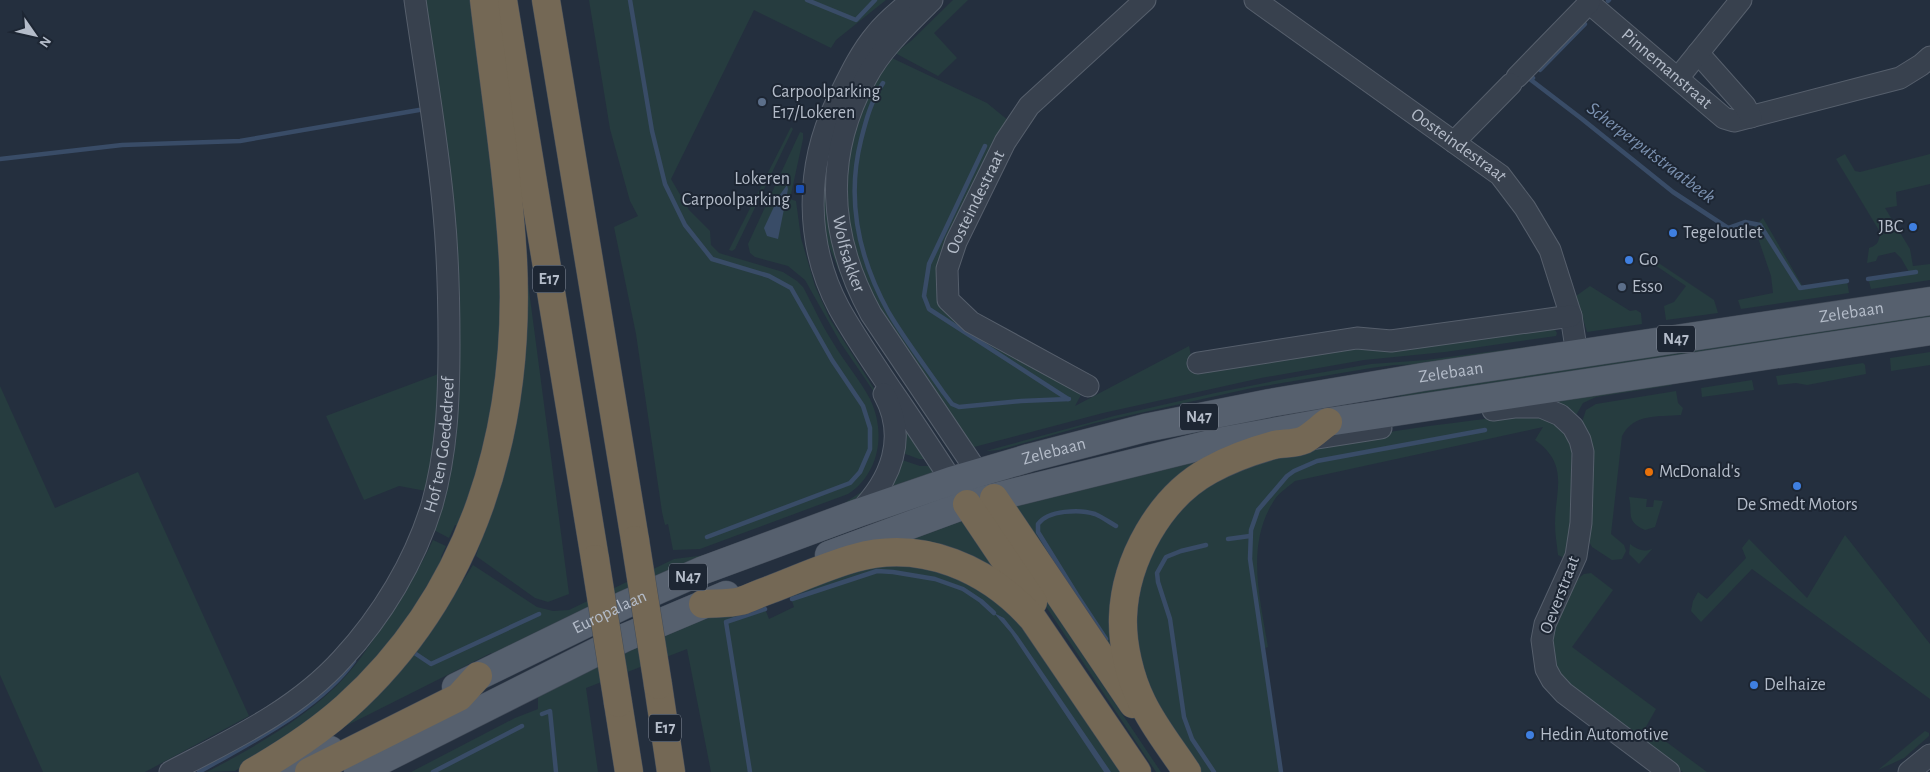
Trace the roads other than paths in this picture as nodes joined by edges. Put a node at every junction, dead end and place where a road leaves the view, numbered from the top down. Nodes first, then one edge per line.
1 (415, 0) edge
2 (484, 0) edge
3 (504, 0) edge
4 (546, 0) edge
5 (912, 0) edge
6 (932, 0) edge
7 (1145, 0) edge
8 (1255, 0) edge
9 (1740, 0) edge
10 (1588, 2) edge
11 (1698, 53) junction
12 (1930, 57) edge
13 (1678, 78) junction
14 (1750, 117) junction
15 (1454, 142) junction
16 (821, 263) junction
17 (1930, 300) edge
18 (1571, 316) junction
19 (1930, 331) edge
20 (1577, 354) junction
21 (1198, 363) dead end
22 (1088, 386) dead end
23 (1328, 422) junction
24 (1304, 440) junction
25 (978, 473) junction
26 (952, 481) junction
27 (994, 498) junction
28 (967, 504) junction
29 (858, 513) junction
30 (703, 604) junction
31 (478, 676) junction
32 (1930, 755) edge
33 (170, 772) edge
34 (253, 772) edge
35 (284, 772) edge
36 (309, 772) edge
37 (358, 772) edge
38 (629, 772) edge
39 (671, 772) edge
40 (1137, 772) edge
41 (1148, 772) edge
42 (1178, 772) edge
43 (1187, 772) edge
44 (1669, 772) edge
45 (1909, 772) edge

1 - 33 street, Hof ten Goededreef
2 - 34 highway
3 - 38 highway, E17, bridge
4 - 39 highway, E17, bridge
5 - 16 street, Wolfsakker
6 - 25 street, Wolfsakker
7 - 22 street, Oosteindestraat
8 - 15 street, Oosteindestraat
9 - 11 street
10 - 13 street, Pinnemanstraat
10 - 15 street, Pinnemanstraat
11 - 13 street
11 - 14 street, Pinnemanstraat
12 - 14 street, Pinnemanstraat
13 - 14 street, Pinnemanstraat
15 - 18 street, Oosteindestraat
16 - 26 street, Wolfsakker
16 - 29 street, Wolfsakker
17 - 20 main road, Zelebaan / N47
18 - 20 street, Oosteindestraat
18 - 21 street
19 - 23 main road, Zelebaan / N47
20 - 25 main road, Zelebaan / N47
23 - 24 highway
23 - 27 main road, Zelebaan / N47
24 - 43 highway
24 - 44 street, Oeverstraat
25 - 26 main road, Europalaan / N47
25 - 27 street, Wolfsakker
26 - 28 street, Wolfsakker
26 - 29 main road, Europalaan / N47
27 - 28 main road, Europalaan / N47
27 - 42 highway
28 - 30 main road, Europalaan / N47
28 - 41 highway
29 - 31 main road, Europalaan / N47
30 - 37 main road, Europalaan / N47
30 - 40 highway
31 - 35 main road, Europalaan / N47
31 - 36 highway
32 - 45 street

